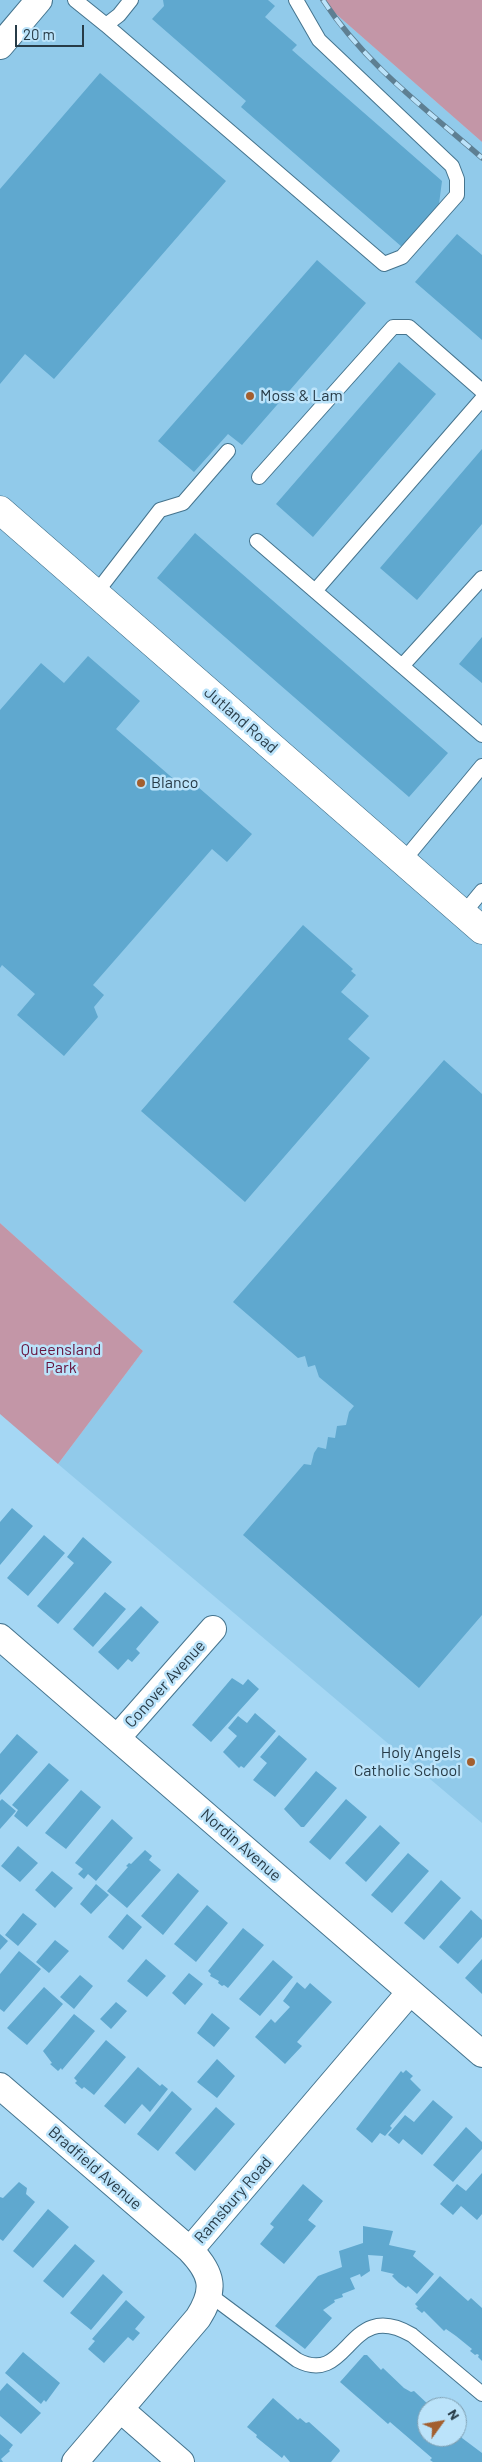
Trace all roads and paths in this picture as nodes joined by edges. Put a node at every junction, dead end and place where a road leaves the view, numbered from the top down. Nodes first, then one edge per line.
1 (39, 0) edge
2 (75, 0) edge
3 (131, 0) edge
4 (296, 0) edge
5 (106, 25) junction
6 (0, 46) edge
7 (482, 391) edge
8 (482, 399) edge
9 (228, 451) dead end
10 (259, 477) dead end
11 (0, 510) edge
12 (257, 541) dead end
13 (482, 578) edge
14 (315, 591) junction
15 (96, 593) junction
16 (402, 666) junction
17 (482, 735) edge
18 (482, 766) edge
19 (404, 860) junction
20 (482, 891) edge
21 (473, 922) edge
22 (213, 1630) dead end
23 (0, 1637) edge
24 (117, 1738) junction
25 (410, 1992) junction
26 (482, 2054) edge
27 (0, 2086) edge
28 (190, 2250) junction
29 (210, 2294) junction
30 (482, 2394) edge
31 (120, 2410) junction
32 (75, 2462) edge
33 (181, 2462) edge

1 - 6 street
2 - 5 lane
3 - 5 lane
4 - 5 lane
7 - 10 lane
8 - 14 lane
9 - 15 lane
11 - 15 street, Jutland Road
12 - 14 lane
13 - 16 lane
14 - 16 lane
15 - 19 street, Jutland Road
16 - 17 lane
18 - 19 lane
19 - 21 street, Jutland Road
20 - 21 lane
22 - 24 street, Conover Avenue
23 - 24 street, Nordin Avenue
24 - 25 street, Nordin Avenue
25 - 26 street, Nordin Avenue
25 - 28 street, Ramsbury Road
27 - 28 street, Bradfield Avenue
28 - 29 street, Ramsbury Road
29 - 30 lane
29 - 31 street
31 - 32 street
31 - 33 street

